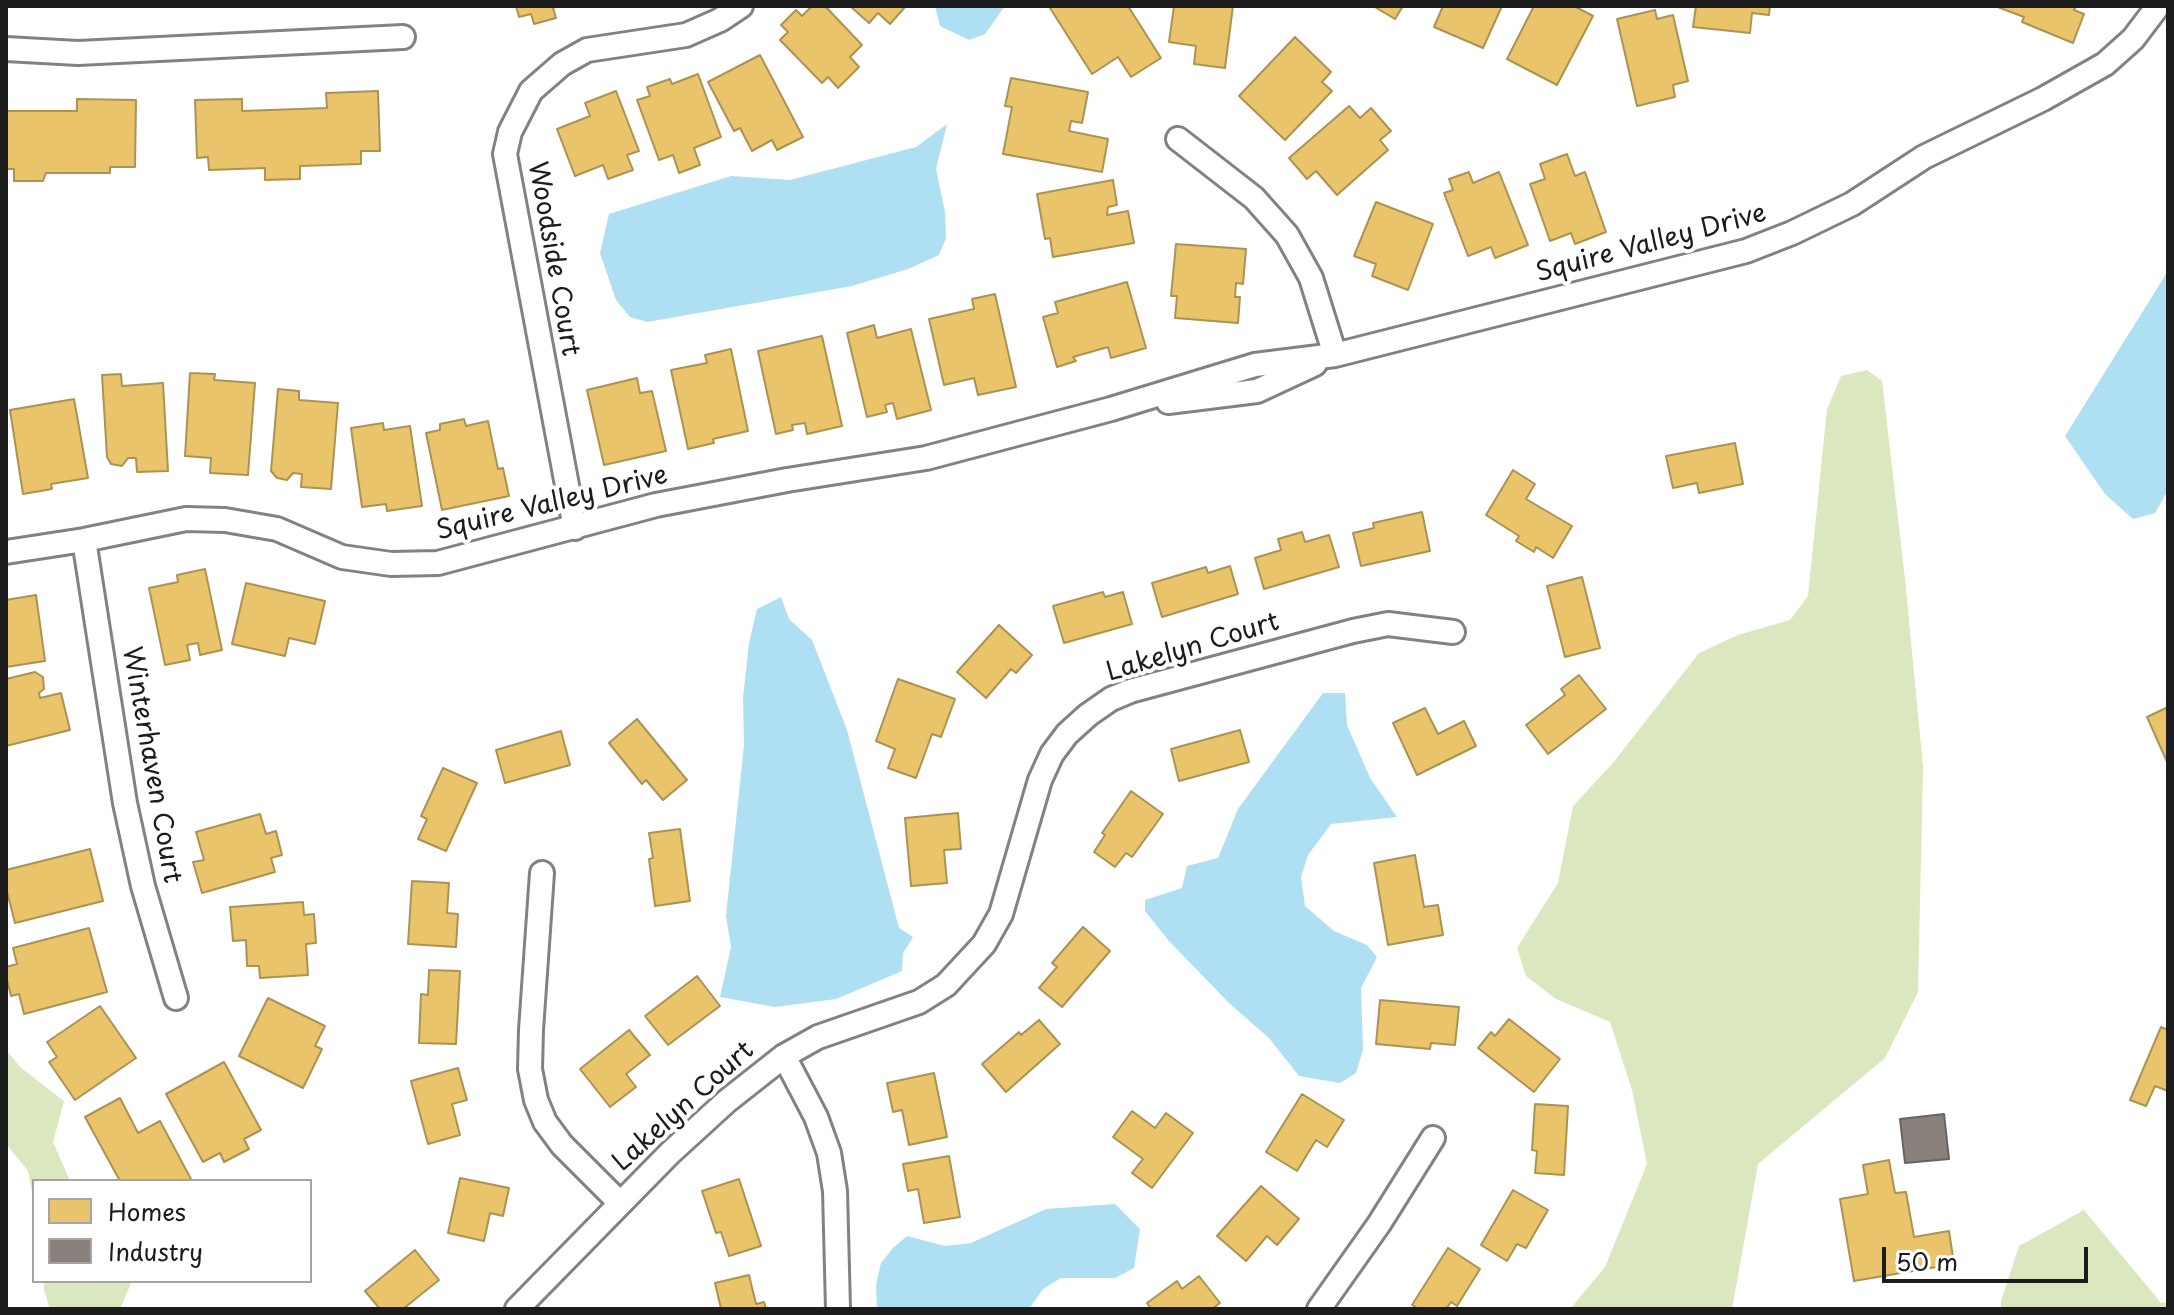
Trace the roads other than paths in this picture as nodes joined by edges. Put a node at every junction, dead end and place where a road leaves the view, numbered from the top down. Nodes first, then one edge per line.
1 (741, 6) edge
2 (2158, 6) edge
3 (403, 37) dead end
4 (6, 49) edge
5 (1178, 139) dead end
6 (1335, 355) junction
7 (575, 528) junction
8 (84, 540) junction
9 (6, 552) edge
10 (1453, 632) dead end
11 (542, 873) dead end
12 (176, 998) dead end
13 (784, 1056) junction
14 (1433, 1138) dead end
15 (620, 1203) junction
16 (517, 1309) edge
17 (838, 1309) edge
18 (1319, 1309) edge

1 - 7 street, Woodside Court
2 - 6 street, Squire Valley Drive
3 - 4 street
5 - 6 street
6 - 7 street, Squire Valley Drive
7 - 8 street, Squire Valley Drive
8 - 9 street, Squire Valley Drive
8 - 12 street, Winterhaven Court
10 - 13 street, Lakelyn Court
11 - 15 street
13 - 15 street, Lakelyn Court
13 - 17 street
14 - 18 street
15 - 16 street, Lakelyn Court

